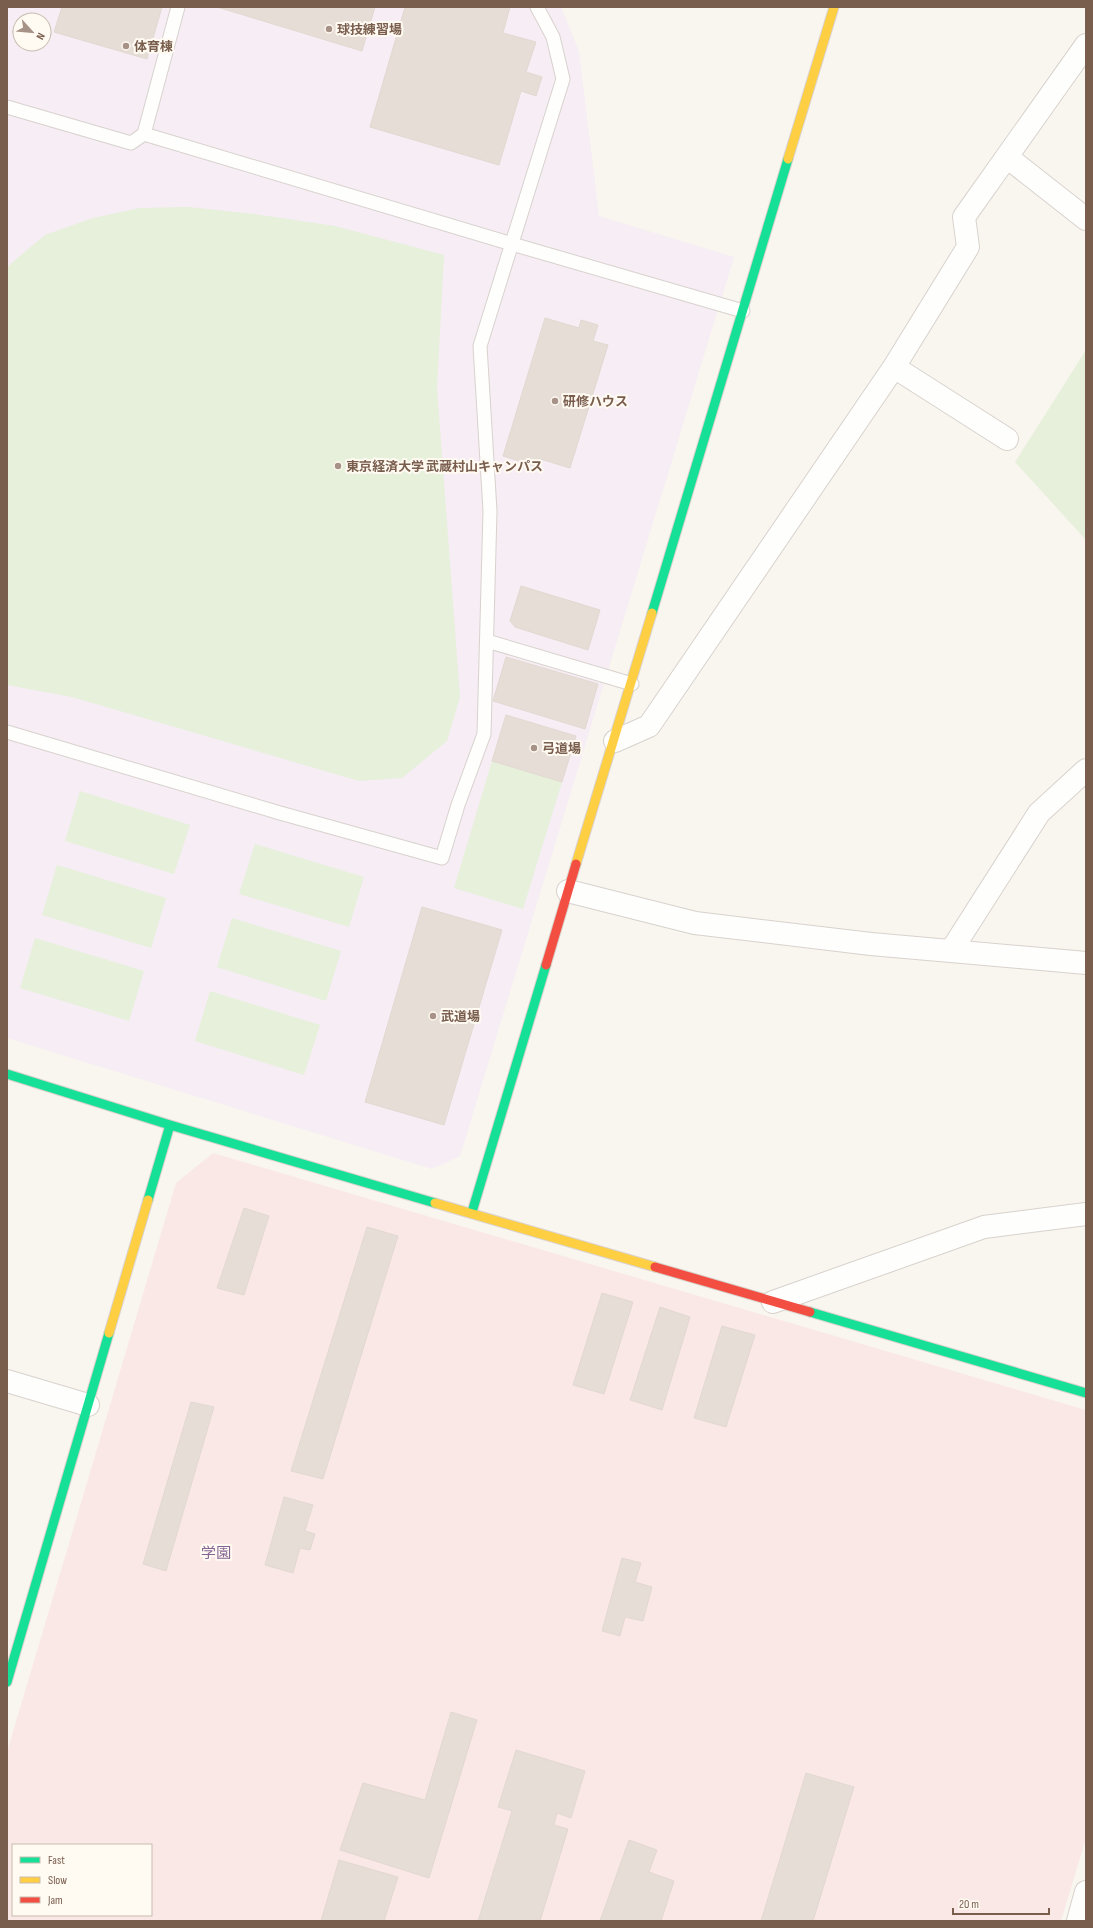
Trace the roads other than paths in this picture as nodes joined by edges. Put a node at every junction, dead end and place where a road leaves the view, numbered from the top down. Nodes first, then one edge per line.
1 (178, 7) edge
2 (537, 7) edge
3 (834, 7) edge
4 (1086, 45) edge
5 (7, 107) edge
6 (144, 134) junction
7 (1007, 157) junction
8 (1086, 219) edge
9 (512, 244) junction
10 (743, 311) junction
11 (894, 367) junction
12 (1007, 440) dead end
13 (487, 641) junction
14 (632, 684) junction
15 (7, 732) edge
16 (614, 741) junction
17 (1086, 770) edge
18 (568, 891) junction
19 (951, 951) junction
20 (1086, 963) edge
21 (7, 1074) edge
22 (170, 1125) junction
23 (472, 1212) junction
24 (1086, 1214) edge
25 (774, 1302) junction
26 (7, 1381) edge
27 (1086, 1393) edge
28 (88, 1405) junction
29 (7, 1682) edge
30 (1086, 1892) edge
31 (1078, 1921) edge

1 - 6 lane
2 - 9 lane
3 - 10 street
4 - 7 street
5 - 6 lane
6 - 9 lane
7 - 8 street
7 - 11 street
9 - 10 lane
9 - 13 lane
10 - 14 street
11 - 12 street
11 - 16 street
13 - 14 lane
13 - 15 lane
14 - 16 street
16 - 18 street
17 - 19 street
18 - 19 street
18 - 23 street
19 - 20 street
21 - 22 street
22 - 23 street
22 - 28 street
23 - 25 street
24 - 25 street
25 - 27 street
26 - 28 street
28 - 29 street
30 - 31 street

